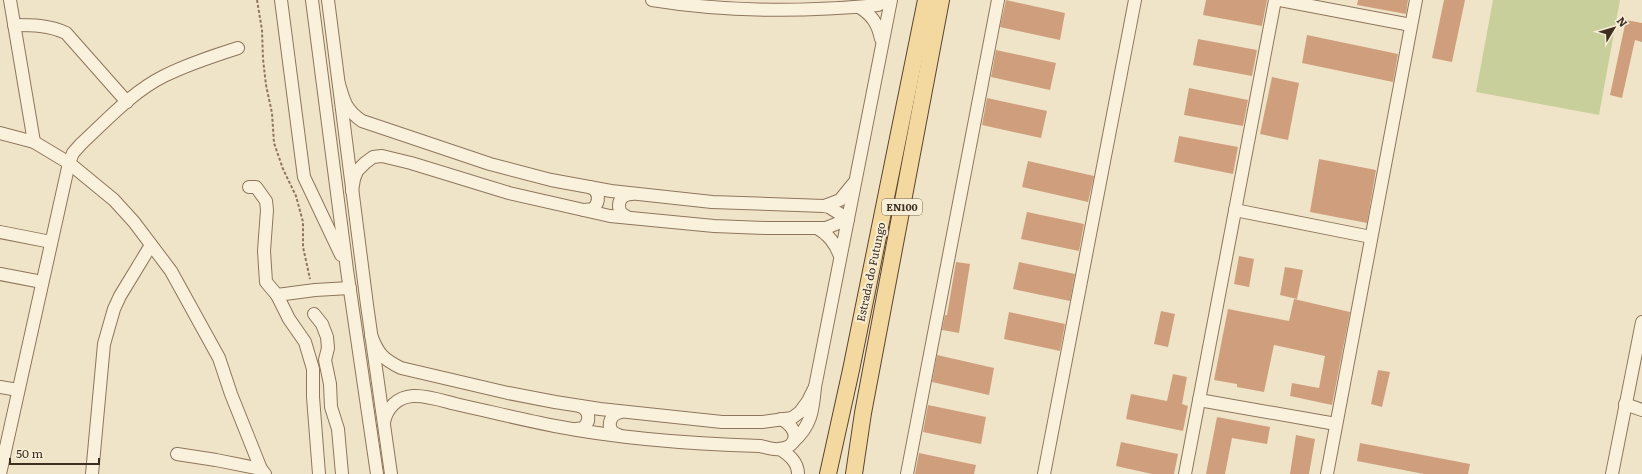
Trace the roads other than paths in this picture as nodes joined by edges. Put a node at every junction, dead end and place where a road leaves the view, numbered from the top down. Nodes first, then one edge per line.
1 (10, 0) edge
2 (281, 0) edge
3 (312, 0) edge
4 (328, 0) edge
5 (652, 0) edge
6 (889, 0) edge
7 (926, 0) edge
8 (941, 0) edge
9 (998, 0) edge
10 (1135, 0) edge
11 (1274, 0) edge
12 (1280, 0) edge
13 (1416, 0) edge
14 (859, 7) junction
15 (14, 25) junction
16 (1411, 25) junction
17 (882, 42) junction
18 (238, 48) dead end
19 (339, 84) junction
20 (127, 102) junction
21 (0, 133) edge
22 (34, 142) junction
23 (69, 163) junction
24 (855, 182) junction
25 (249, 187) dead end
26 (590, 187) junction
27 (352, 191) junction
28 (632, 194) junction
29 (824, 206) junction
30 (584, 210) junction
31 (1235, 210) junction
32 (628, 217) junction
33 (848, 219) junction
34 (817, 228) junction
35 (0, 232) edge
36 (1371, 236) junction
37 (51, 242) junction
38 (152, 245) junction
39 (840, 256) junction
40 (347, 270) junction
41 (0, 274) edge
42 (42, 282) junction
43 (350, 288) junction
44 (277, 295) junction
45 (314, 314) dead end
46 (1642, 322) edge
47 (371, 335) junction
48 (309, 357) junction
49 (325, 360) junction
50 (0, 387) edge
51 (815, 387) junction
52 (18, 390) junction
53 (1199, 400) junction
54 (1625, 404) junction
55 (580, 406) junction
56 (1642, 410) edge
57 (622, 412) junction
58 (781, 419) junction
59 (384, 424) junction
60 (1336, 424) junction
61 (576, 429) junction
62 (619, 435) junction
63 (793, 442) junction
64 (780, 449) junction
65 (177, 454) dead end
66 (263, 472) edge
67 (0, 474) edge
68 (92, 474) edge
69 (319, 474) edge
70 (342, 474) edge
71 (377, 474) edge
72 (391, 474) edge
73 (798, 474) edge
74 (828, 474) edge
75 (854, 474) edge
76 (907, 474) edge
77 (1044, 474) edge
78 (1185, 474) edge
79 (1327, 474) edge
80 (1612, 474) edge

1 - 15 street
2 - 40 street
3 - 40 street
4 - 19 street
5 - 14 street
6 - 14 street
6 - 17 street
7 - 74 main road, Estrada do Futungo / EN100
8 - 75 main road, Estrada do Futungo / EN100
9 - 76 street
10 - 77 street
11 - 31 street
12 - 16 street
13 - 16 street
14 - 17 street
15 - 20 street
15 - 22 street
16 - 36 street
17 - 24 street
18 - 20 street
19 - 26 street
19 - 27 street
20 - 23 street
21 - 22 street
22 - 23 street
23 - 37 street
23 - 38 street
24 - 29 street
24 - 33 street
25 - 44 street
26 - 28 street
26 - 30 street
27 - 30 street
27 - 47 street
28 - 29 street
28 - 32 street
29 - 33 street
30 - 32 street
31 - 36 street
31 - 53 street
32 - 34 street
33 - 34 street
33 - 39 street
34 - 39 street
35 - 37 street
36 - 60 street
37 - 42 street
38 - 66 street
38 - 68 street
39 - 51 street
40 - 43 street
41 - 42 street
42 - 52 street
43 - 44 street
43 - 71 street
44 - 48 street
45 - 49 street
46 - 54 street
47 - 55 street
47 - 59 street
48 - 49 street
48 - 69 street
49 - 70 street
50 - 52 street
51 - 58 street
51 - 63 street
52 - 67 street
53 - 60 street
53 - 78 street
54 - 56 street
54 - 80 street
55 - 57 street
55 - 61 street
57 - 58 street
57 - 62 street
58 - 63 street
59 - 61 street
59 - 72 street
60 - 79 street
61 - 62 street
62 - 64 street
63 - 64 street
64 - 73 street
65 - 66 street

